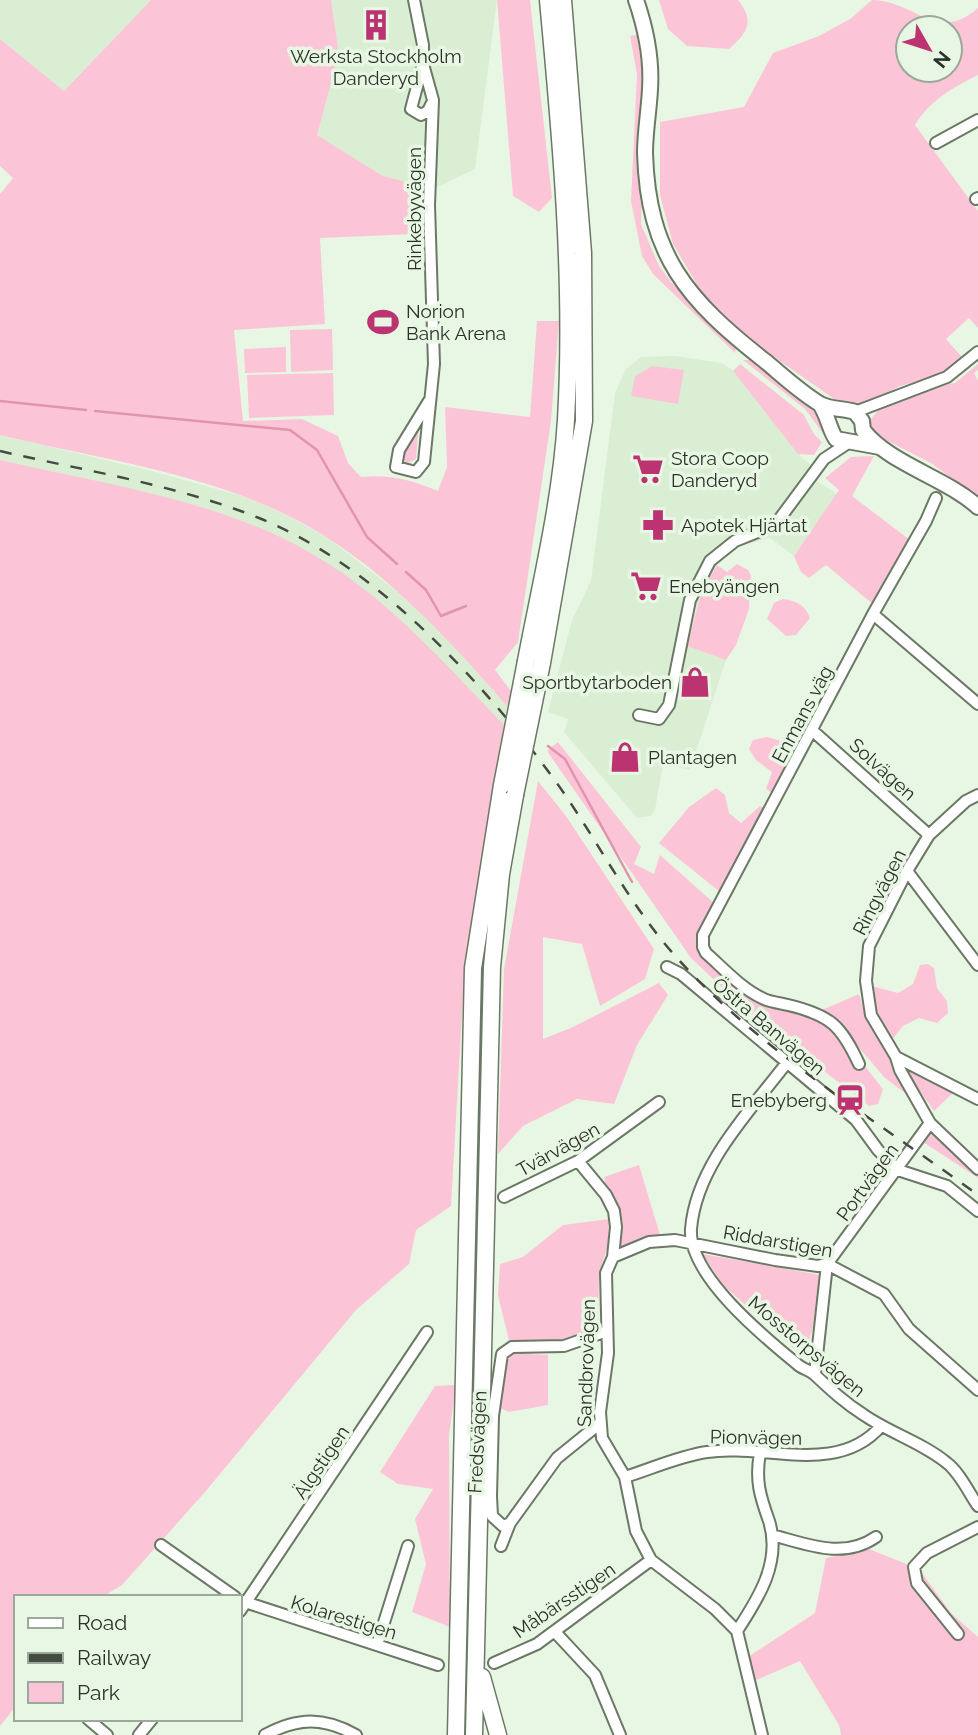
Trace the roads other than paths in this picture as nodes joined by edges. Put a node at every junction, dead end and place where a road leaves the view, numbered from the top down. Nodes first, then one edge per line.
1 (414, 0) edge
2 (548, 0) edge
3 (563, 0) edge
4 (636, 0) edge
5 (423, 64) junction
6 (433, 100) junction
7 (978, 120) edge
8 (936, 143) dead end
9 (978, 352) edge
10 (429, 401) junction
11 (848, 422) junction
12 (850, 443) junction
13 (881, 448) junction
14 (824, 458) junction
15 (936, 498) dead end
16 (978, 507) edge
17 (873, 614) junction
18 (534, 662) junction
19 (978, 704) edge
20 (639, 715) dead end
21 (813, 731) junction
22 (509, 790) junction
23 (978, 795) edge
24 (929, 835) junction
25 (907, 871) junction
26 (978, 965) edge
27 (667, 967) dead end
28 (896, 1057) junction
29 (859, 1064) dead end
30 (785, 1065) junction
31 (978, 1099) edge
32 (659, 1102) dead end
33 (930, 1123) junction
34 (578, 1161) junction
35 (978, 1169) edge
36 (898, 1170) junction
37 (504, 1197) dead end
38 (978, 1211) edge
39 (692, 1244) junction
40 (613, 1257) junction
41 (827, 1264) junction
42 (607, 1331) junction
43 (428, 1332) dead end
44 (815, 1374) junction
45 (978, 1390) edge
46 (599, 1424) junction
47 (881, 1426) junction
48 (760, 1453) junction
49 (625, 1477) junction
50 (978, 1506) edge
51 (510, 1524) junction
52 (978, 1527) edge
53 (772, 1535) junction
54 (876, 1537) dead end
55 (161, 1545) dead end
56 (408, 1546) dead end
57 (501, 1546) dead end
58 (651, 1560) junction
59 (232, 1595) edge
60 (242, 1605) edge
61 (737, 1631) junction
62 (555, 1632) junction
63 (958, 1634) dead end
64 (475, 1641) junction
65 (377, 1645) junction
66 (494, 1663) dead end
67 (439, 1665) dead end
68 (90, 1721) edge
69 (150, 1721) edge
70 (457, 1733) edge
71 (107, 1735) edge
72 (139, 1735) edge
73 (265, 1735) edge
74 (356, 1735) edge
75 (474, 1735) edge
76 (498, 1735) edge
77 (620, 1735) edge
78 (762, 1735) edge

1 - 5 street, Rinkebyvägen
2 - 18 highway
3 - 18 highway
4 - 11 main road
5 - 6 street, Rinkebyvägen
5 - 6 street, Rinkebyvägen
6 - 10 street, Rinkebyvägen
7 - 8 street
9 - 11 street
10 - 10 street, Rinkebyvägen
11 - 12 main road
11 - 12 main road
11 - 13 main road
11 - 14 street
12 - 13 main road
12 - 14 street
13 - 16 main road
14 - 20 street
15 - 17 street, Enmans väg
17 - 19 street
17 - 21 street, Enmans väg
18 - 22 highway, bridge
21 - 24 street, Solvägen
21 - 29 street, Enmans väg
22 - 64 highway
22 - 70 highway
23 - 24 street, Ringvägen
24 - 25 street, Ringvägen
25 - 26 street
25 - 28 street, Ringvägen
27 - 30 street, Östra Banvägen
28 - 31 street
28 - 33 street
30 - 36 street, Östra Banvägen
30 - 39 street
32 - 34 street, Tvärvägen
33 - 35 street
33 - 36 street, Portvägen
34 - 37 street, Tvärvägen
34 - 40 street, Sandbrovägen
36 - 38 street, Östra Banvägen
36 - 41 street, Portvägen
39 - 40 street, Riddarstigen
39 - 41 street, Riddarstigen
39 - 44 street, Mosstorpsvägen
40 - 42 street, Sandbrovägen
41 - 44 street
41 - 45 street, Riddarstigen
42 - 46 street, Sandbrovägen
42 - 51 street, Fredsvägen
43 - 60 street, Älgstigen
44 - 47 street, Mosstorpsvägen
46 - 49 street, Sandbrovägen
46 - 51 street
47 - 48 street, Pionvägen
47 - 50 street, Mosstorpsvägen
48 - 49 street, Pionvägen
48 - 53 street
49 - 58 street, Sandbrovägen
51 - 57 street
52 - 63 street
53 - 54 street
53 - 61 street
55 - 59 street
56 - 65 street
58 - 61 street, Sandbrovägen
58 - 62 street, Måbärsstigen
60 - 65 street, Kolarestigen
61 - 78 street
62 - 66 street, Måbärsstigen
62 - 77 street
64 - 75 highway
64 - 76 highway
65 - 67 street, Kolarestigen
68 - 71 street
69 - 72 street
73 - 74 street

